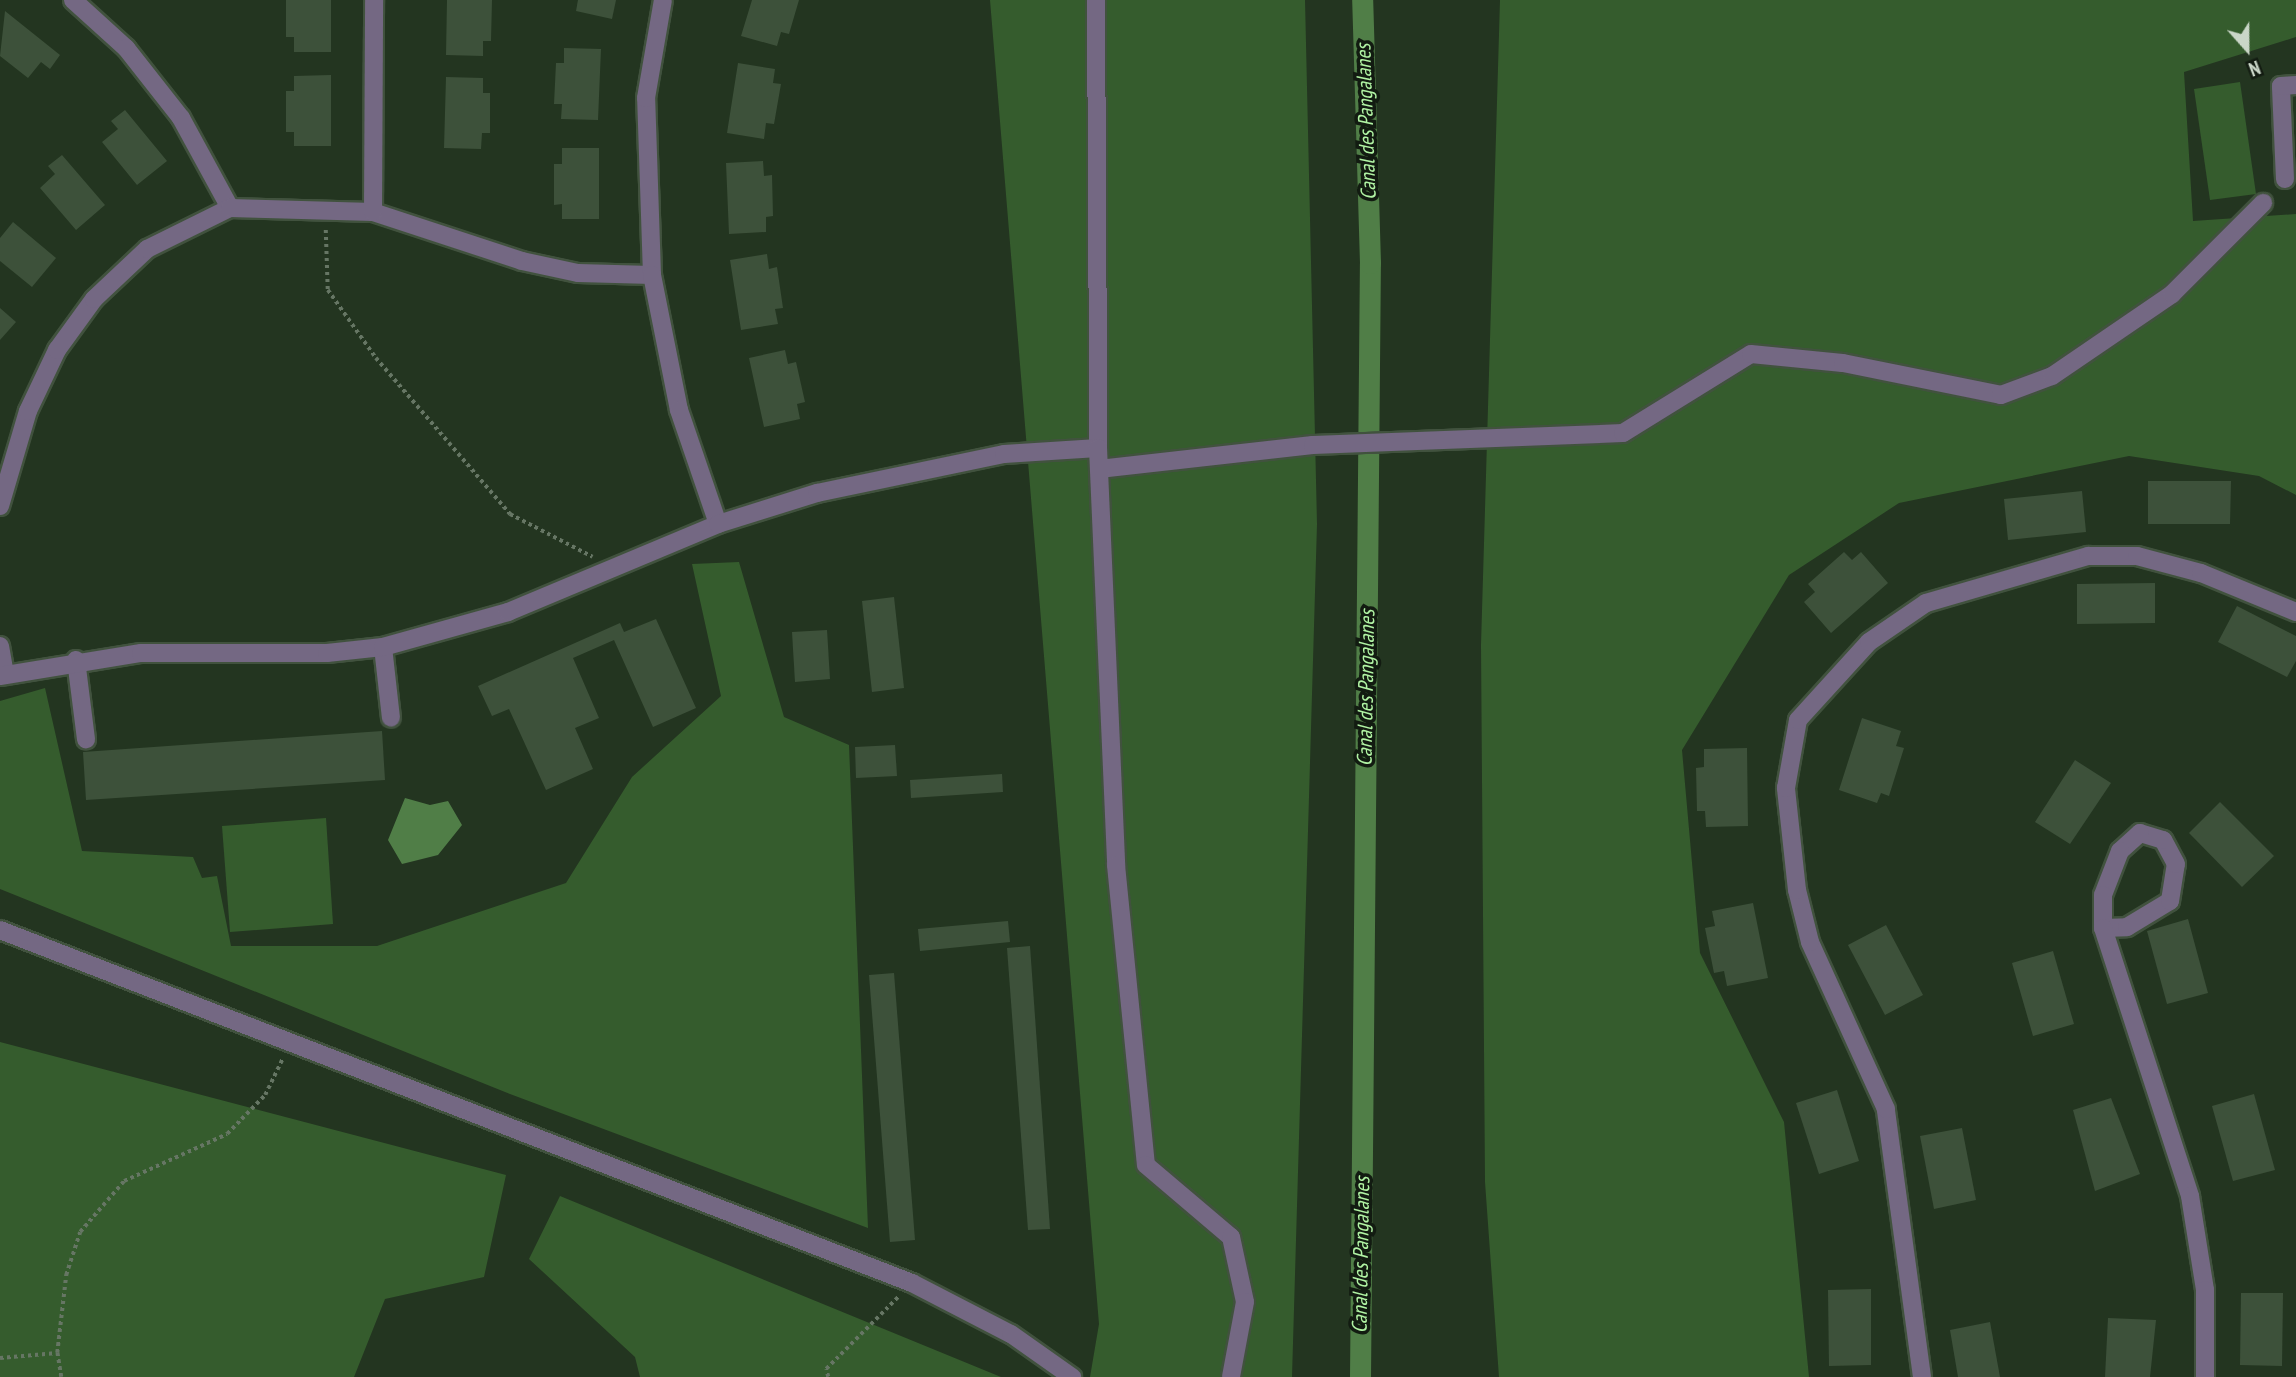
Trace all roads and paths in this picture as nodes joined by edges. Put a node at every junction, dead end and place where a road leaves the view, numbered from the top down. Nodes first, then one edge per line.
1 (73, 0) edge
2 (374, 0) edge
3 (663, 0) edge
4 (1096, 0) edge
5 (2296, 85) edge
6 (2285, 179) dead end
7 (2263, 203) dead end
8 (328, 206) junction
9 (230, 208) junction
10 (373, 212) junction
11 (652, 275) junction
12 (1098, 448) junction
13 (1099, 469) junction
14 (0, 506) edge
15 (718, 524) junction
16 (613, 565) junction
17 (2296, 612) edge
18 (0, 646) edge
19 (383, 647) junction
20 (76, 660) junction
21 (2, 675) edge
22 (391, 718) dead end
23 (86, 739) dead end
24 (2103, 928) junction
25 (0, 930) edge
26 (290, 1043) junction
27 (912, 1283) junction
28 (57, 1353) junction
29 (0, 1358) edge
30 (61, 1377) edge
31 (828, 1377) edge
32 (1072, 1377) edge
33 (1231, 1377) edge
34 (1922, 1377) edge
35 (2205, 1377) edge

1 - 9 street
2 - 10 street
3 - 11 street
4 - 12 street
5 - 6 street
7 - 13 street
8 - 9 street
8 - 10 street
8 - 16 path
9 - 14 street
10 - 11 street
11 - 15 street
12 - 13 street
12 - 15 street
13 - 33 street
15 - 16 street
16 - 19 street
17 - 34 street
18 - 21 street
19 - 20 street
19 - 22 street
20 - 21 street
20 - 23 street
24 - 24 street
24 - 35 street
25 - 26 street
26 - 27 street
26 - 28 path
27 - 31 path
27 - 32 street
28 - 29 path
28 - 30 path

